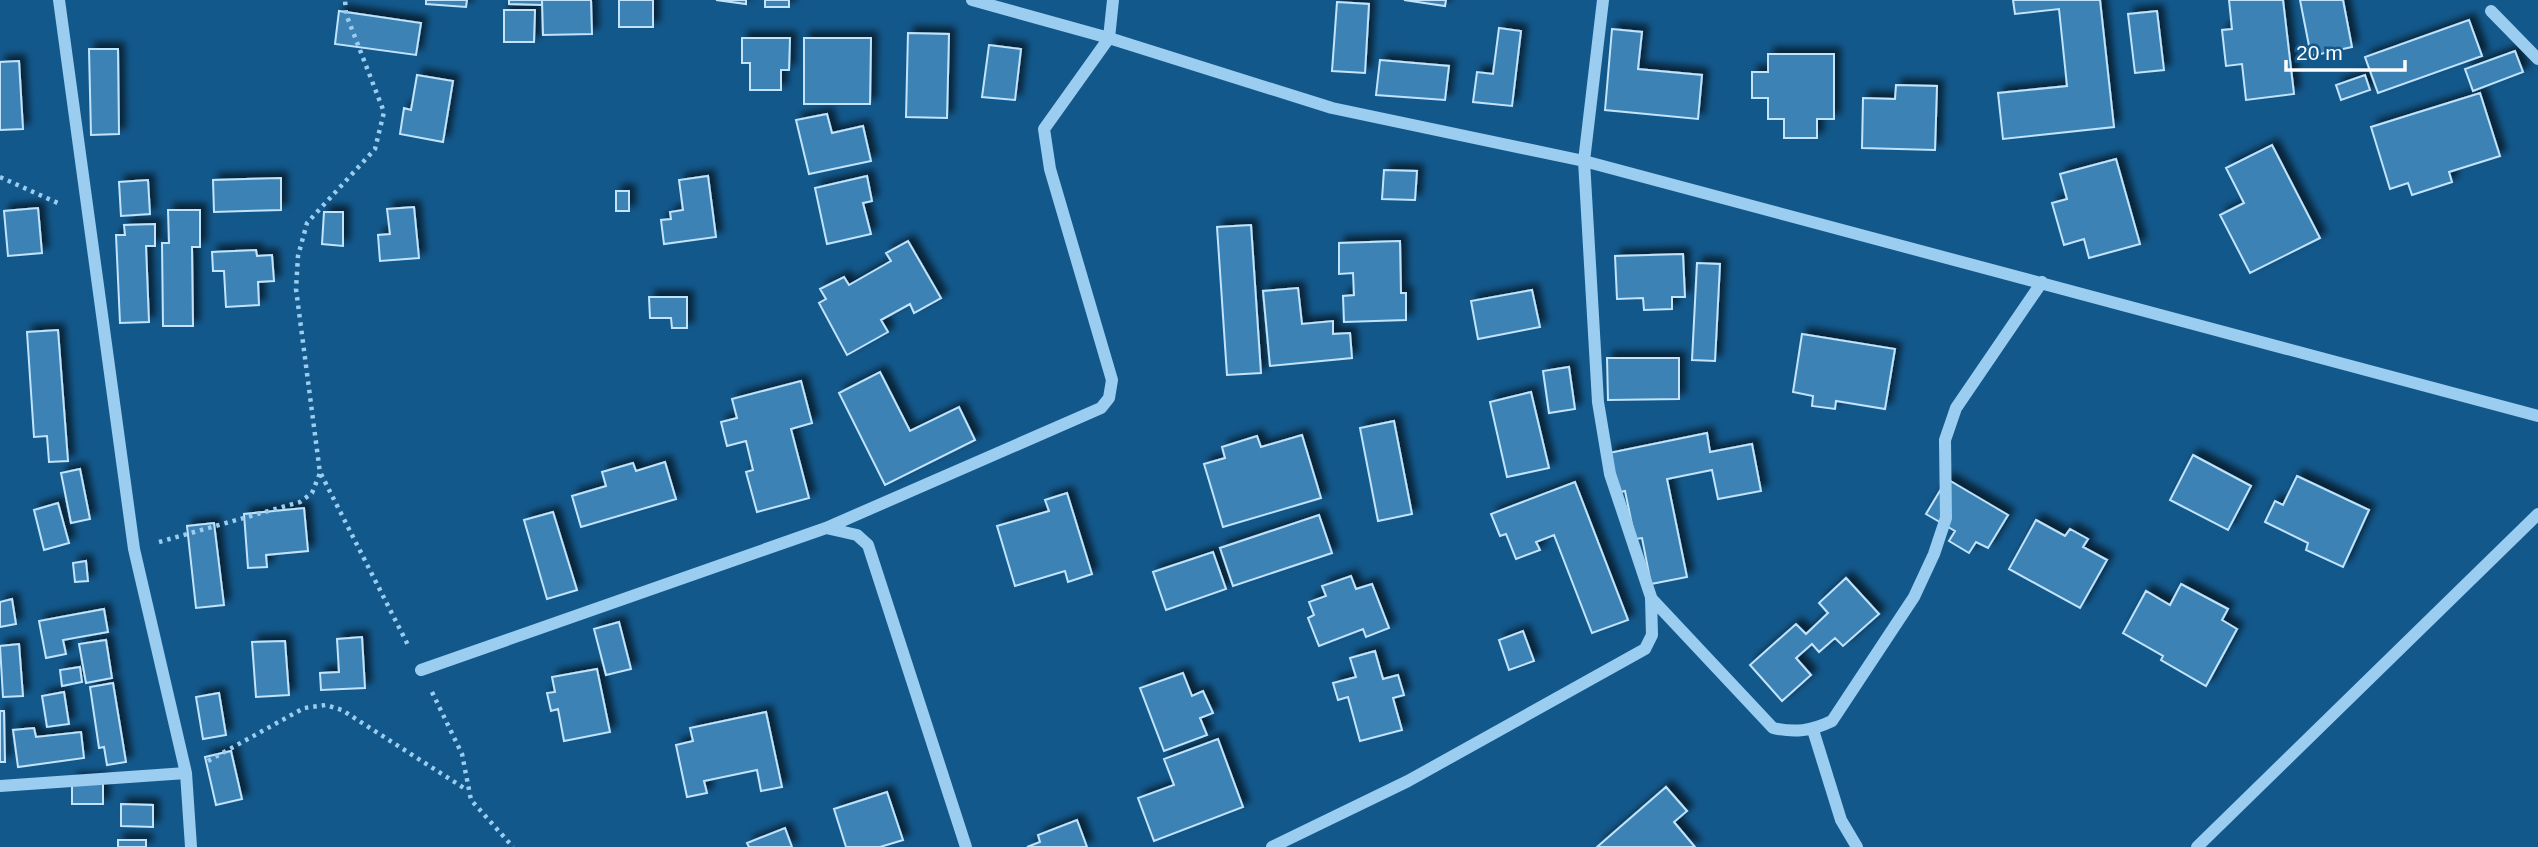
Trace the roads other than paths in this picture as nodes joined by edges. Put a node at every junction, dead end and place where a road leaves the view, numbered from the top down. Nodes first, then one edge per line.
1 (59, 0) edge
2 (972, 0) edge
3 (1113, 0) edge
4 (1603, 0) edge
5 (2491, 11) dead end
6 (1108, 38) junction
7 (2538, 59) edge
8 (1584, 161) junction
9 (2042, 282) junction
10 (2538, 416) edge
11 (2538, 514) edge
12 (826, 528) junction
13 (1651, 597) junction
14 (421, 670) dead end
15 (1813, 730) junction
16 (186, 773) junction
17 (0, 786) edge
18 (191, 847) edge
19 (966, 847) edge
20 (1272, 847) edge
21 (1857, 847) edge
22 (2197, 847) edge

1 - 16 street
2 - 6 street
3 - 6 street
4 - 8 street
5 - 7 street
6 - 8 street
6 - 12 street
8 - 9 street
8 - 13 street
9 - 10 street
9 - 15 street
11 - 22 street
12 - 14 street
12 - 19 street
13 - 15 street
13 - 20 street
15 - 21 street
16 - 17 street
16 - 18 street

